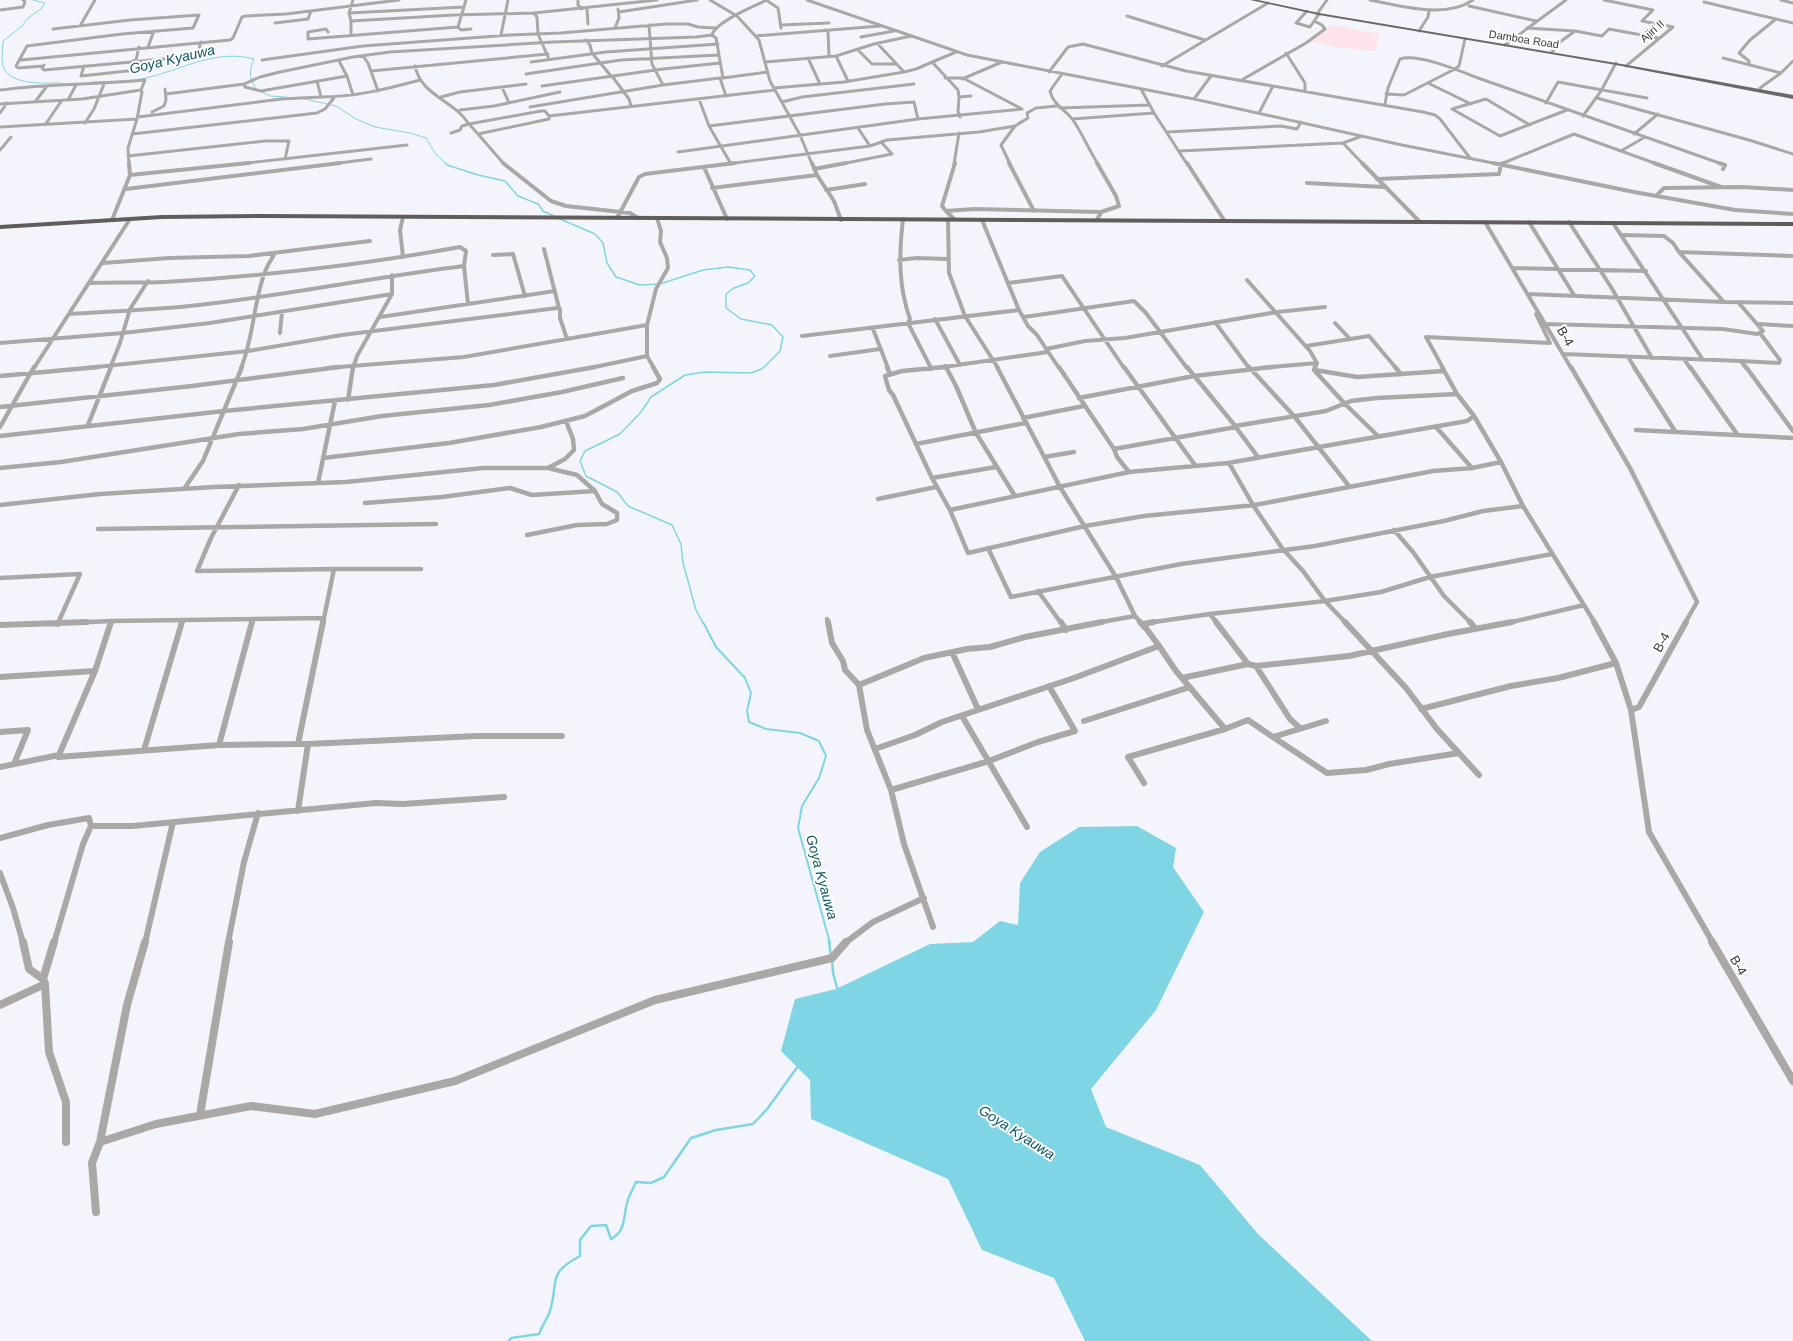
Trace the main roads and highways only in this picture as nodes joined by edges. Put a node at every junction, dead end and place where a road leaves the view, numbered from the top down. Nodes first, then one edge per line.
1 (1252, 0) edge
2 (1261, 0) edge
3 (1318, 13) junction
4 (1419, 30) junction
5 (1505, 45) junction
6 (1616, 64) junction
7 (1793, 96) edge
8 (1793, 224) edge
9 (0, 227) edge

1 - 3 main road, Damboa Road
2 - 3 main road, Damboa Road
3 - 4 main road, Damboa Road
4 - 5 main road, Damboa Road
4 - 5 main road, Damboa Road
5 - 6 main road, Damboa Road
5 - 6 main road, Damboa Road
6 - 7 main road, Damboa Road
8 - 9 highway

